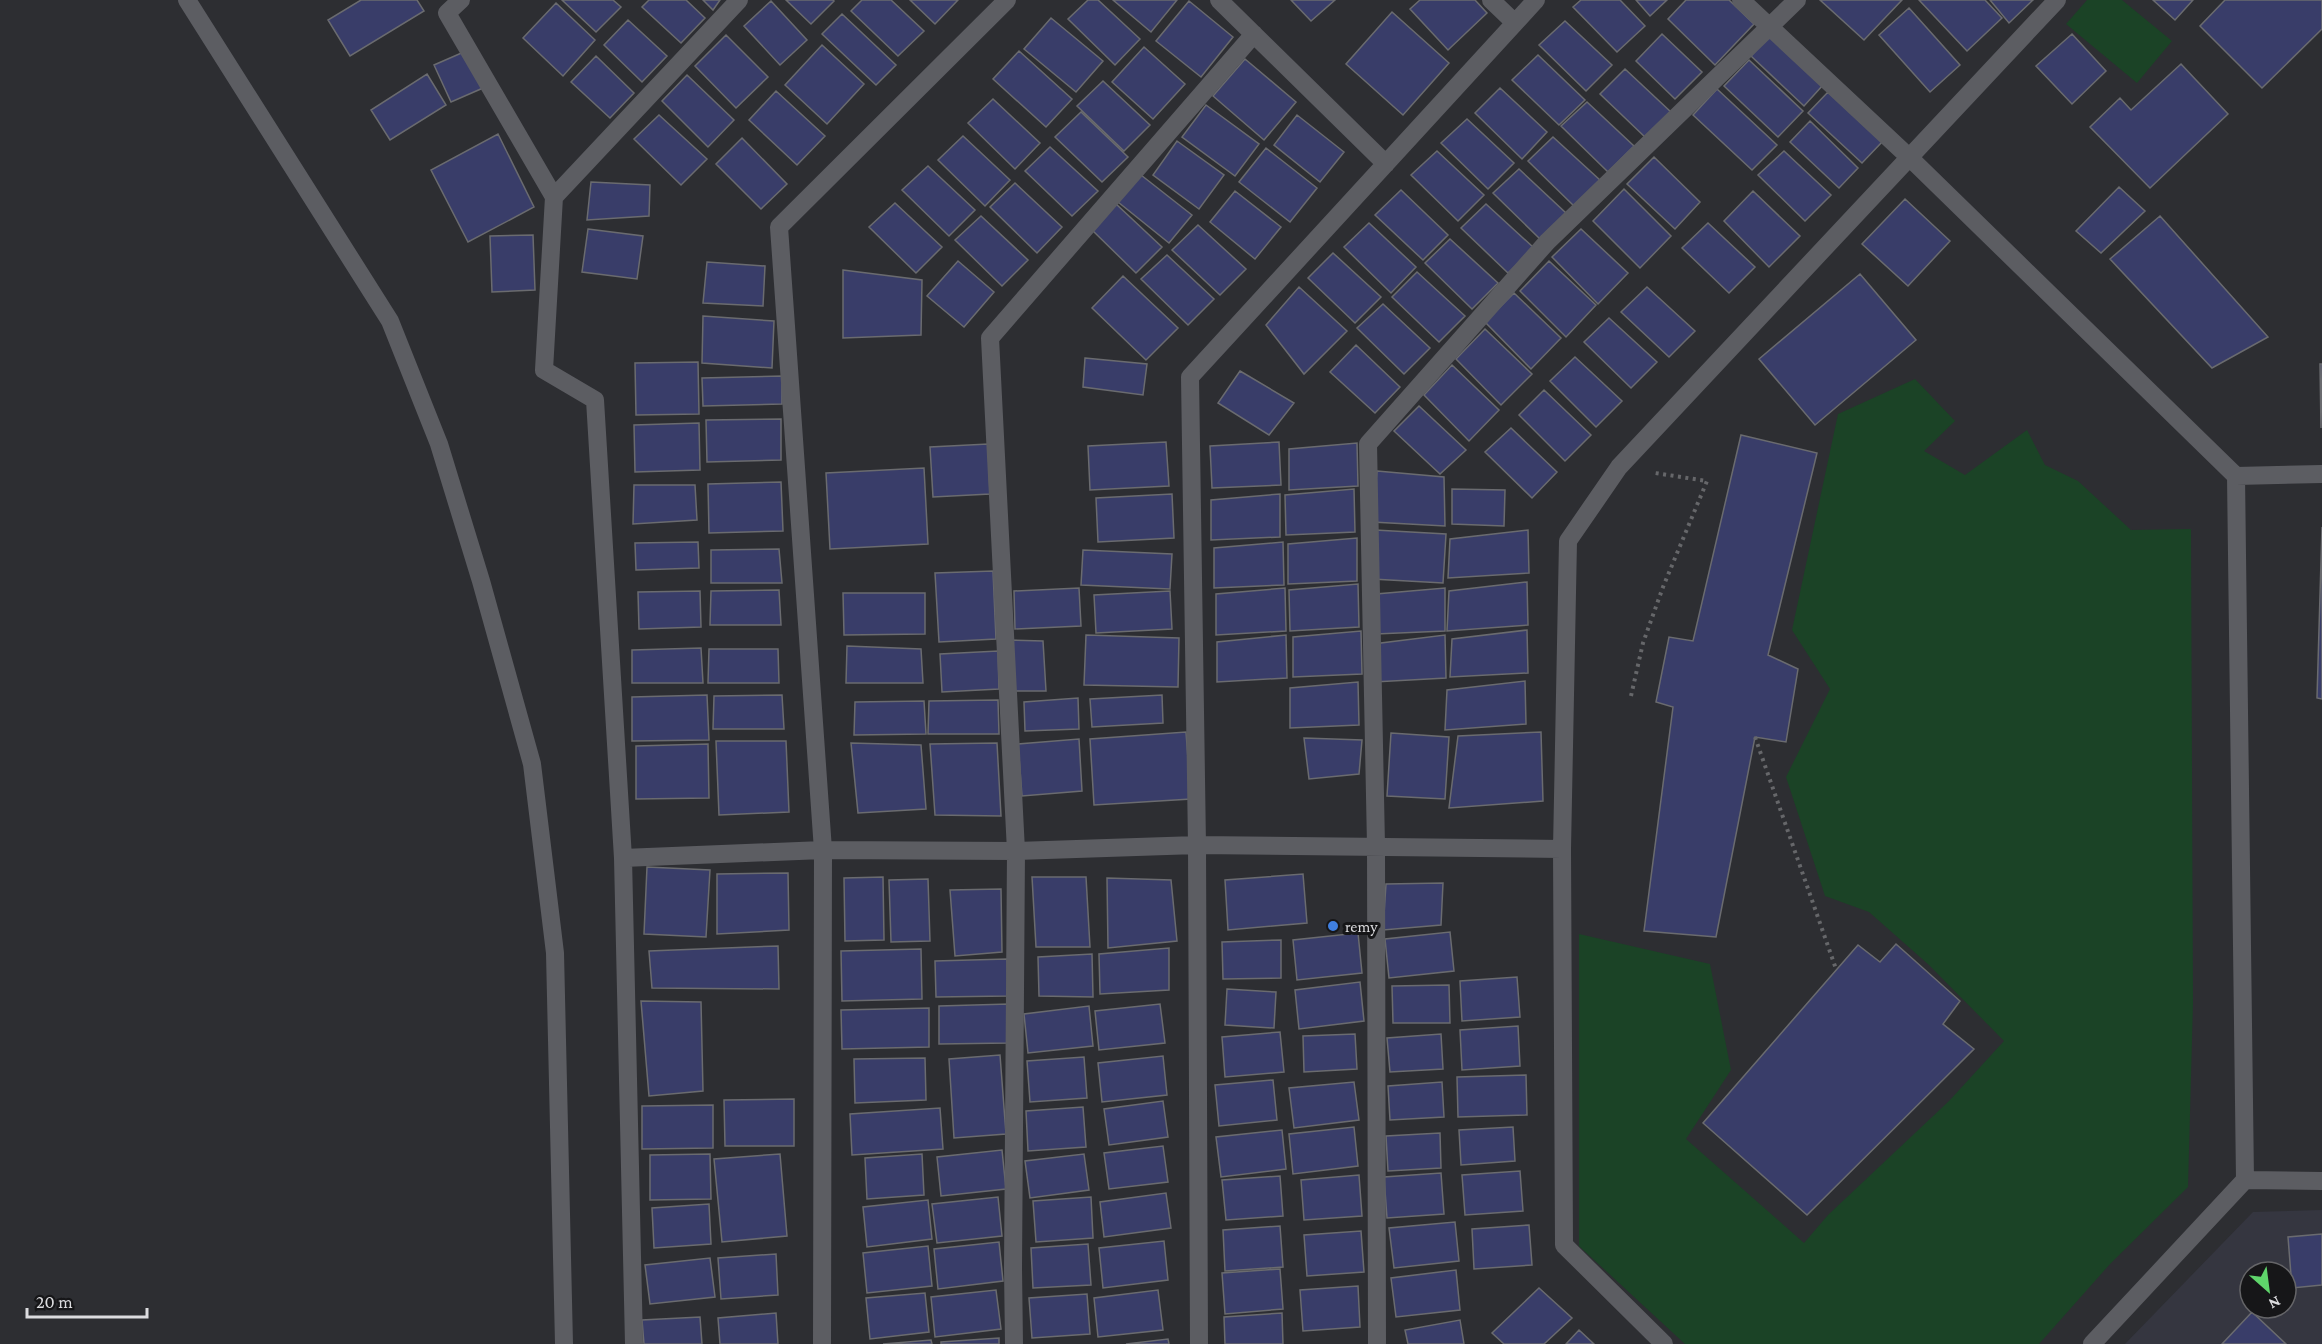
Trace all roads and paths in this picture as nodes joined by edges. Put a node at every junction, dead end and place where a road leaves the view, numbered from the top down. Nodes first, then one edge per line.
1 (187, 0) edge
2 (462, 0) edge
3 (739, 0) edge
4 (1006, 0) edge
5 (1219, 0) edge
6 (1491, 0) edge
7 (1536, 0) edge
8 (1741, 0) edge
9 (1797, 0) edge
10 (2058, 0) edge
11 (1514, 22) junction
12 (1770, 28) junction
13 (1254, 34) junction
14 (1910, 158) junction
15 (1386, 164) junction
16 (554, 197) junction
17 (1619, 467) junction
18 (2322, 474) edge
19 (2236, 476) junction
20 (1631, 696) dead end
21 (1755, 737) dead end
22 (1197, 845) junction
23 (1376, 846) junction
24 (1562, 849) junction
25 (823, 850) junction
26 (1016, 851) junction
27 (623, 858) junction
28 (1836, 969) dead end
29 (2246, 1180) junction
30 (2322, 1180) edge
31 (564, 1344) edge
32 (634, 1344) edge
33 (822, 1344) edge
34 (1014, 1344) edge
35 (1199, 1344) edge
36 (1377, 1344) edge
37 (1664, 1344) edge
38 (2092, 1344) edge

1 - 31 street
2 - 16 street
3 - 16 street
4 - 25 street
5 - 13 street
6 - 11 street
7 - 11 street
8 - 12 street
9 - 12 street
10 - 14 street
11 - 15 street
12 - 14 street
12 - 23 street
13 - 15 street
13 - 26 street
14 - 17 street
14 - 19 street
15 - 22 street
16 - 27 street
17 - 20 path
17 - 24 street
18 - 19 street
19 - 29 street
21 - 28 path
22 - 23 street
22 - 26 street
22 - 35 street
23 - 24 street
23 - 36 street
24 - 37 street
25 - 26 street
25 - 27 street
25 - 33 street
26 - 34 street
27 - 32 street
29 - 30 street
29 - 38 street

